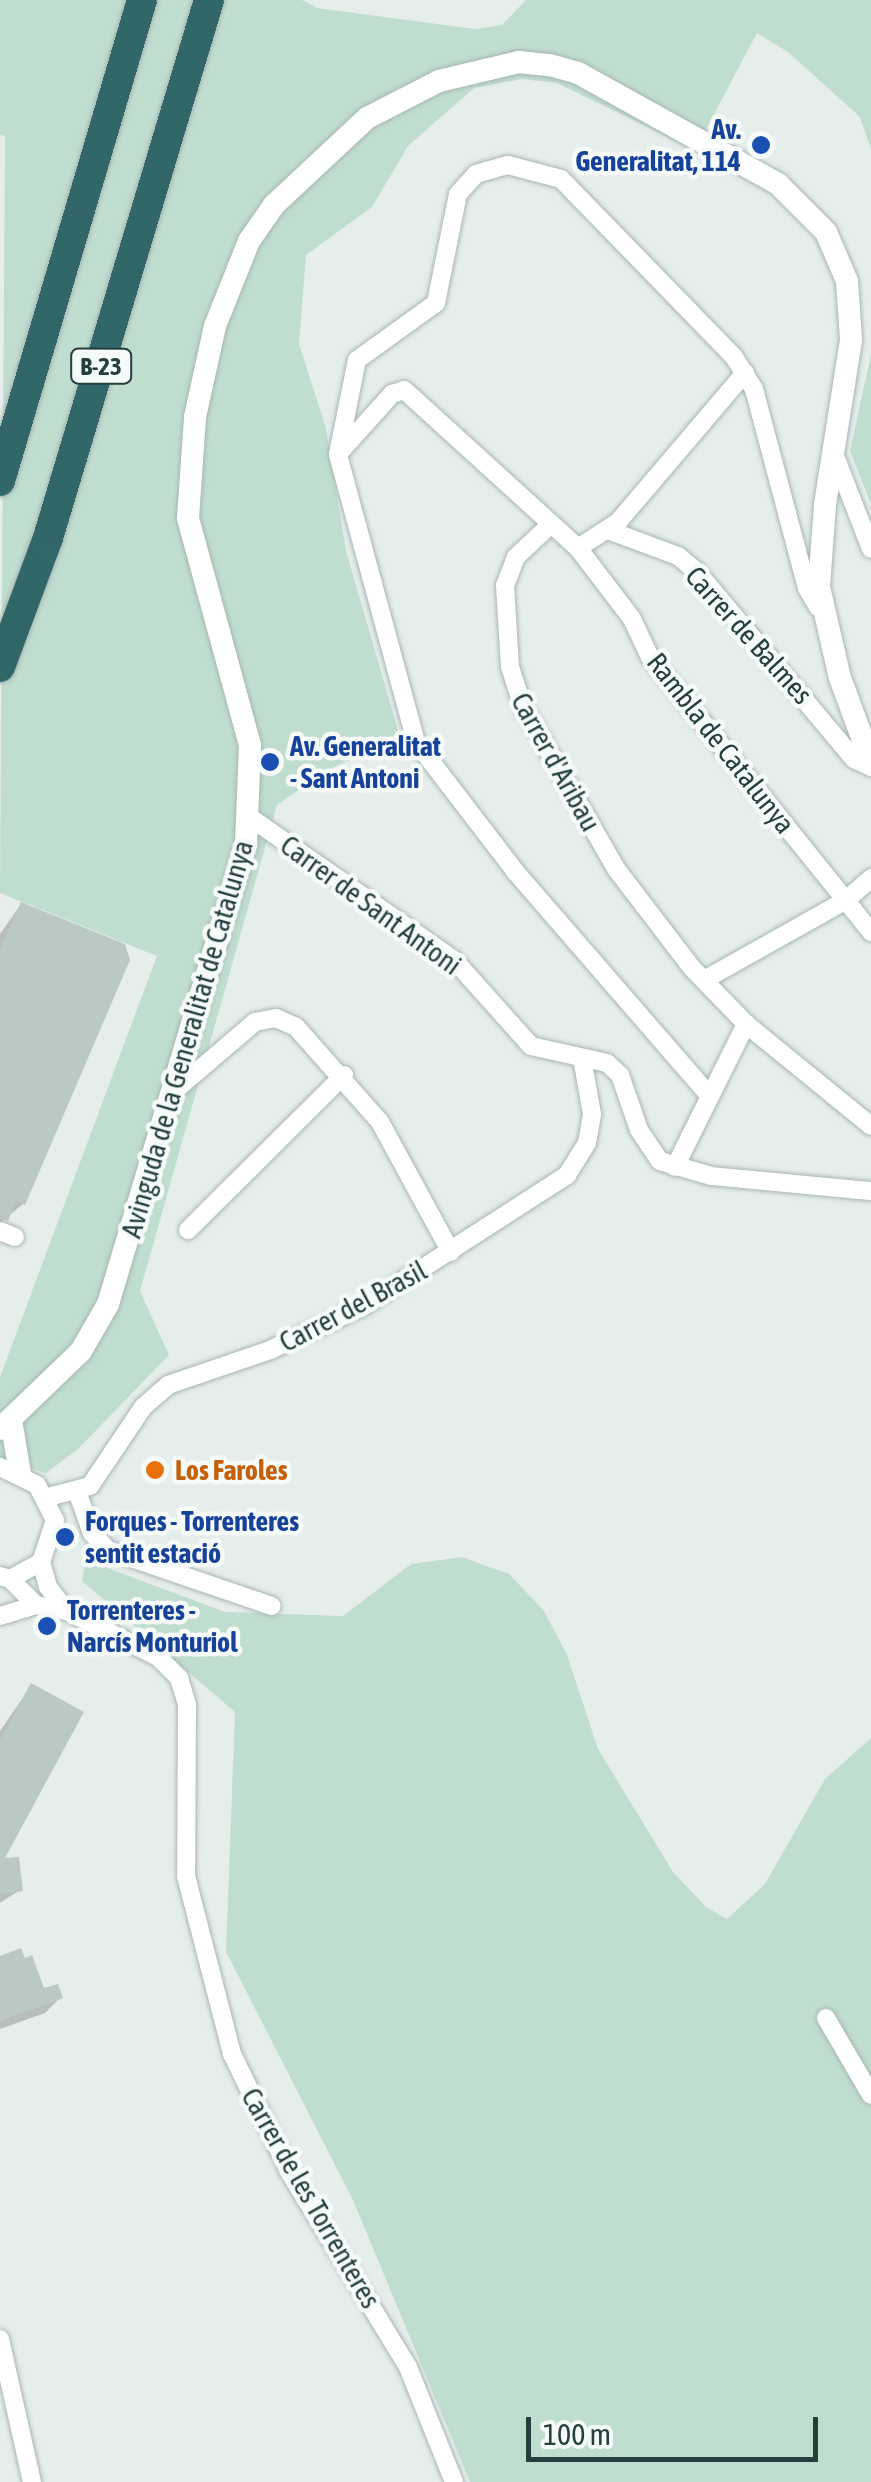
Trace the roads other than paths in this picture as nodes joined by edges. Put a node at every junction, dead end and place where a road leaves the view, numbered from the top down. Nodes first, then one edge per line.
1 (142, 0) edge
2 (209, 0) edge
3 (745, 373) junction
4 (833, 450) junction
5 (338, 454) junction
6 (0, 481) edge
7 (549, 526) junction
8 (608, 530) junction
9 (578, 548) junction
10 (871, 549) edge
11 (824, 616) junction
12 (0, 668) edge
13 (871, 764) edge
14 (250, 818) junction
15 (871, 878) edge
16 (845, 900) junction
17 (871, 932) edge
18 (704, 980) junction
19 (746, 1024) junction
20 (582, 1058) junction
21 (344, 1075) junction
22 (172, 1093) junction
23 (708, 1094) junction
24 (871, 1126) edge
25 (675, 1167) junction
26 (871, 1191) edge
27 (188, 1230) dead end
28 (451, 1252) junction
29 (4, 1419) edge
30 (0, 1457) edge
31 (10, 1470) edge
32 (78, 1494) junction
33 (48, 1497) junction
34 (40, 1562) junction
35 (3, 1581) edge
36 (36, 1605) junction
37 (272, 1606) dead end
38 (67, 1612) junction
39 (0, 1616) edge
40 (826, 2018) dead end
41 (871, 2095) edge
42 (0, 2339) edge
43 (32, 2482) edge
44 (454, 2482) edge

1 - 6 highway, B-23
2 - 12 highway, B-23
3 - 5 street
3 - 8 street
3 - 11 street
4 - 10 street
4 - 11 street, Avinguda de la Generalitat de Catalunya
4 - 14 street, Avinguda de la Generalitat de Catalunya
5 - 7 street
5 - 23 street
7 - 9 street
7 - 18 street, Carrer d'Aribau
8 - 9 street
8 - 13 street, Carrer de Balmes
9 - 16 street, Rambla de Catalunya
11 - 13 street, Avinguda de la Generalitat de Catalunya
14 - 20 street, Carrer de Sant Antoni
14 - 22 street, Avinguda de la Generalitat de Catalunya
15 - 16 street
16 - 17 street, Rambla de Catalunya
16 - 18 street
18 - 19 street, Carrer d'Aribau
19 - 23 street
19 - 24 street, Carrer d'Aribau
20 - 25 street, Carrer de Sant Antoni
20 - 28 street, Carrer del Brasil
21 - 22 street
21 - 27 street
21 - 28 street
22 - 29 street, Avinguda de la Generalitat de Catalunya
23 - 25 street
25 - 26 street
28 - 32 street, Carrer del Brasil
29 - 31 street
30 - 31 street
31 - 33 street
32 - 33 street
32 - 37 street
33 - 34 street
34 - 35 street
34 - 38 street
35 - 36 street
36 - 38 street, Carrer de les Torrenteres
36 - 39 street
38 - 44 street, Carrer de les Torrenteres
40 - 41 street
42 - 43 street

